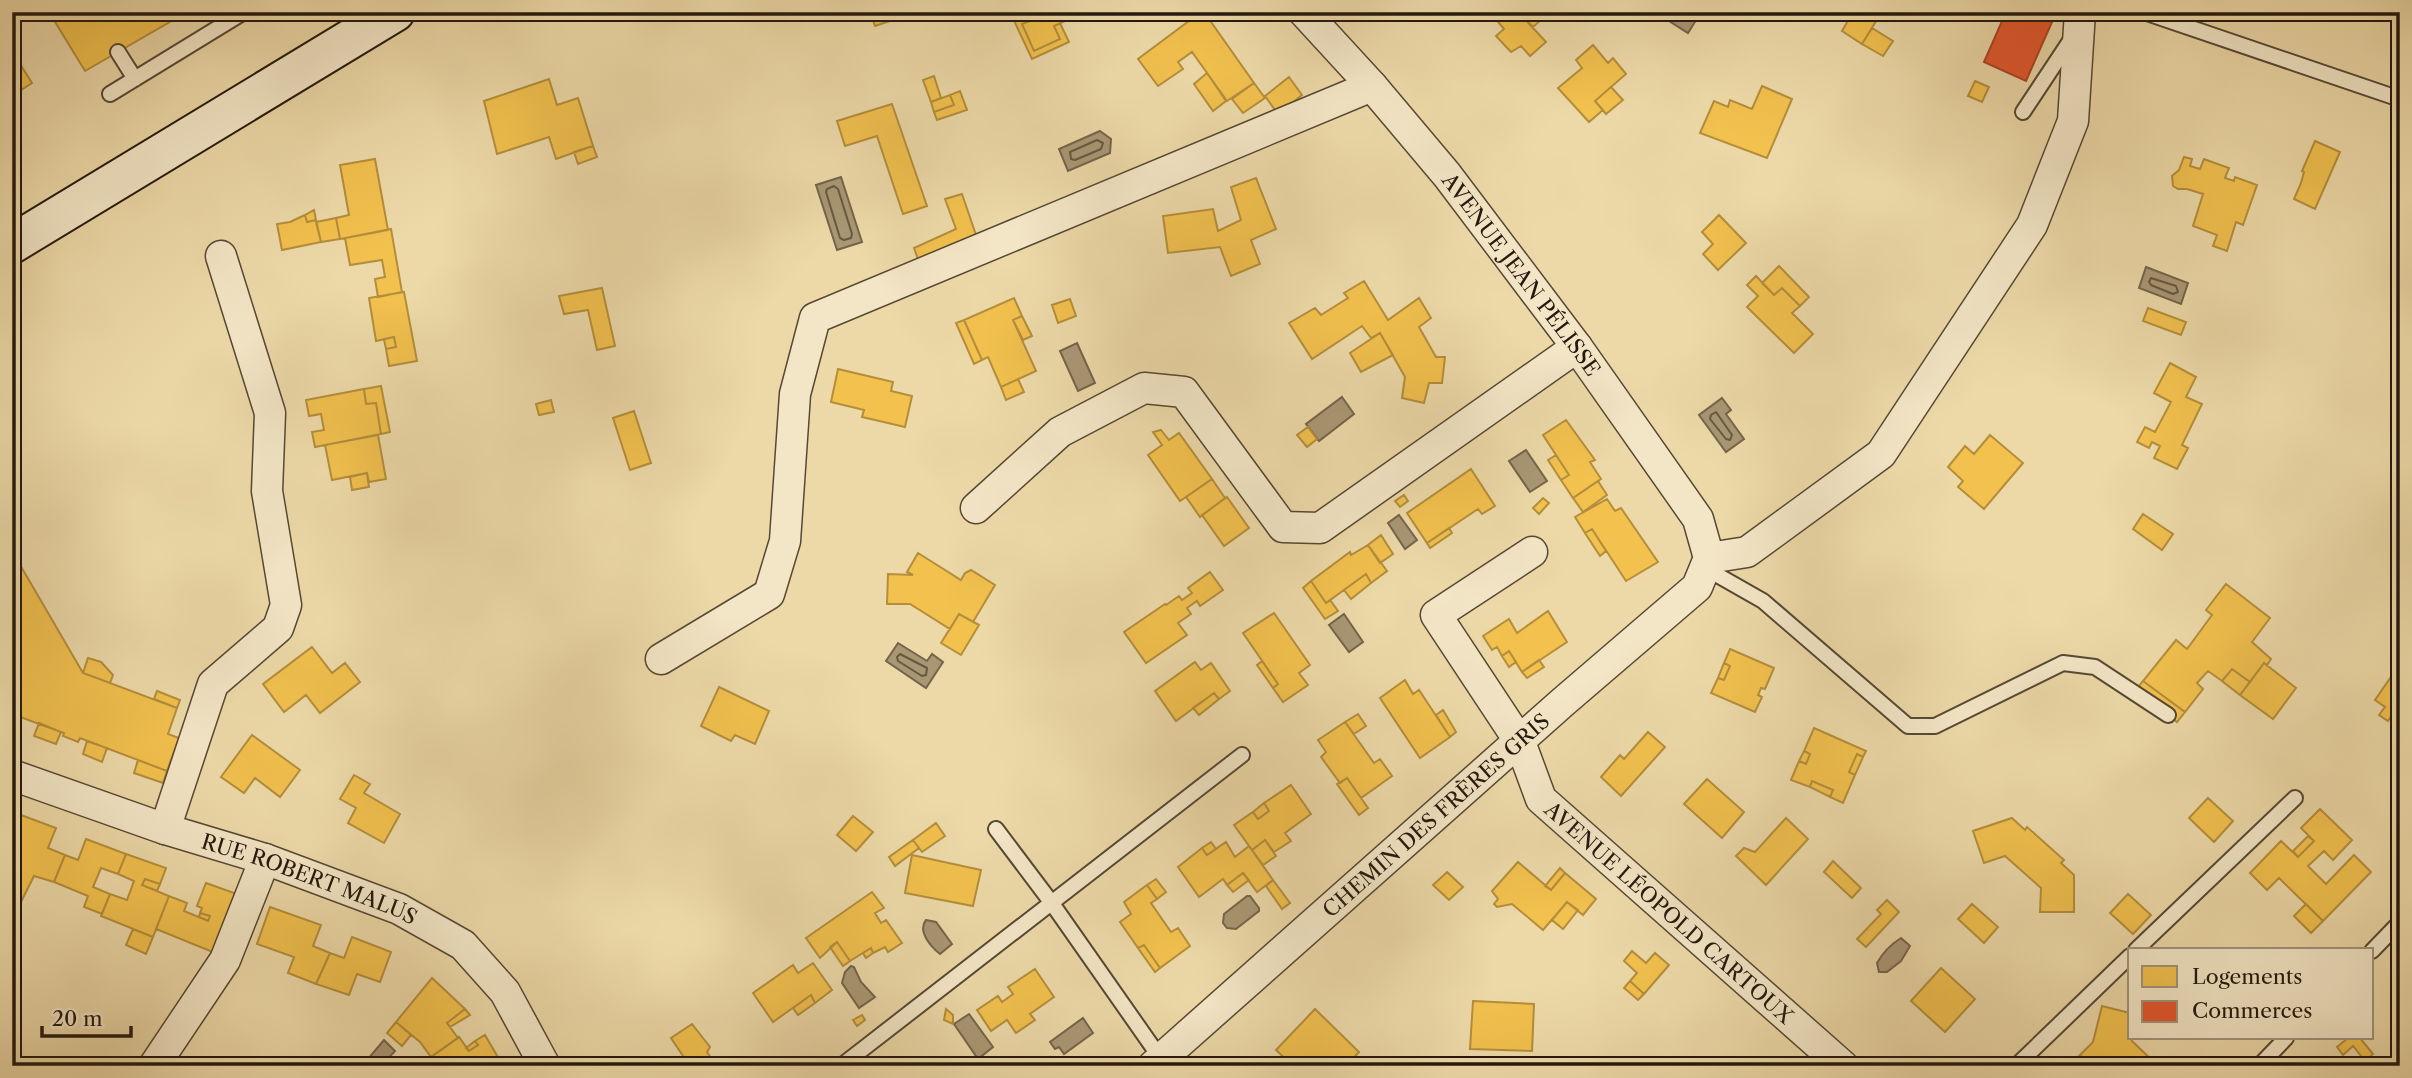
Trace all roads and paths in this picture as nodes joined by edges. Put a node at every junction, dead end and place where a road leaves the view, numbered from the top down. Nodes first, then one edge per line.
1 (244, 12) edge
2 (395, 12) edge
3 (422, 12) edge
4 (1304, 12) edge
5 (2144, 12) edge
6 (2079, 20) edge
7 (118, 52) dead end
8 (135, 79) junction
9 (1371, 86) junction
10 (110, 94) dead end
11 (2400, 99) edge
12 (2024, 112) dead end
13 (155, 160) junction
14 (12, 244) edge
15 (221, 256) dead end
16 (1577, 347) junction
17 (976, 508) dead end
18 (1532, 552) dead end
19 (1707, 563) junction
20 (661, 659) dead end
21 (2168, 715) dead end
22 (1520, 742) junction
23 (1242, 755) dead end
24 (12, 775) edge
25 (2295, 798) dead end
26 (165, 829) junction
27 (996, 829) dead end
28 (265, 859) junction
29 (1051, 902) junction
30 (2400, 922) edge
31 (2138, 948) edge
32 (2374, 949) edge
33 (2128, 958) edge
34 (2284, 1040) edge
35 (1157, 1062) edge
36 (154, 1066) edge
37 (545, 1066) edge
38 (841, 1066) edge
39 (1843, 1066) edge
40 (2016, 1066) edge
41 (2259, 1066) edge

1 - 8 lane
2 - 13 main road
3 - 13 main road
4 - 9 street, AVENUE JEAN PÉLISSE
5 - 11 lane
6 - 12 lane
6 - 19 street
7 - 8 lane
8 - 10 lane
9 - 16 street, AVENUE JEAN PÉLISSE
9 - 20 street
13 - 14 main road
15 - 26 street
16 - 17 street
16 - 19 street, AVENUE JEAN PÉLISSE
18 - 22 street, AVENUE LÉOPOLD CARTOUX
19 - 21 lane
19 - 22 street, CHEMIN DES FRÈRES GRIS
22 - 35 street, CHEMIN DES FRÈRES GRIS
22 - 39 street, AVENUE LÉOPOLD CARTOUX
23 - 29 lane
24 - 26 street, RUE ROBERT MALUS
25 - 31 lane
26 - 28 street, RUE ROBERT MALUS
27 - 29 lane
28 - 36 street
28 - 37 street, RUE ROBERT MALUS
29 - 35 lane
29 - 38 lane
30 - 32 lane
33 - 40 lane
34 - 41 lane

